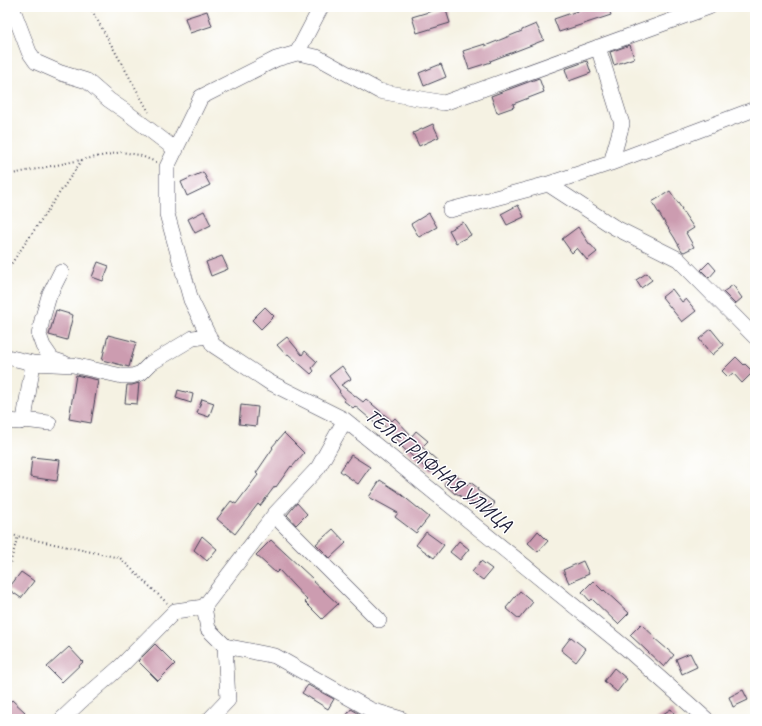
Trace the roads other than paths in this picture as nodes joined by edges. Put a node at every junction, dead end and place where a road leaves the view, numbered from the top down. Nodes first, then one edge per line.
1 (12, 7) edge
2 (321, 7) edge
3 (709, 7) edge
4 (598, 47) junction
5 (297, 53) junction
6 (755, 109) edge
7 (176, 150) junction
8 (611, 163) junction
9 (548, 184) junction
10 (450, 210) dead end
11 (61, 272) dead end
12 (208, 336) junction
13 (755, 337) edge
14 (7, 358) edge
15 (33, 362) junction
16 (73, 365) junction
17 (24, 420) junction
18 (345, 420) junction
19 (7, 421) edge
20 (49, 423) dead end
21 (274, 515) junction
22 (204, 607) junction
23 (379, 620) dead end
24 (225, 646) junction
25 (213, 716) edge
26 (62, 719) edge
27 (401, 719) edge
28 (706, 719) edge

1 - 7 street
2 - 5 street
3 - 4 street
4 - 5 street
4 - 8 street
5 - 7 street
6 - 8 street
7 - 12 street, ТЕЛЕГРАФНАЯ УЛИЦА
8 - 9 street
9 - 10 street
9 - 13 street
11 - 16 street
12 - 16 street
12 - 18 street, ТЕЛЕГРАФНАЯ УЛИЦА
14 - 15 street
15 - 16 street
15 - 17 street
17 - 19 street
17 - 20 street
18 - 21 street
18 - 28 street, ТЕЛЕГРАФНАЯ УЛИЦА
21 - 22 street
21 - 23 street
22 - 24 street
22 - 26 street
24 - 25 street
24 - 27 street

